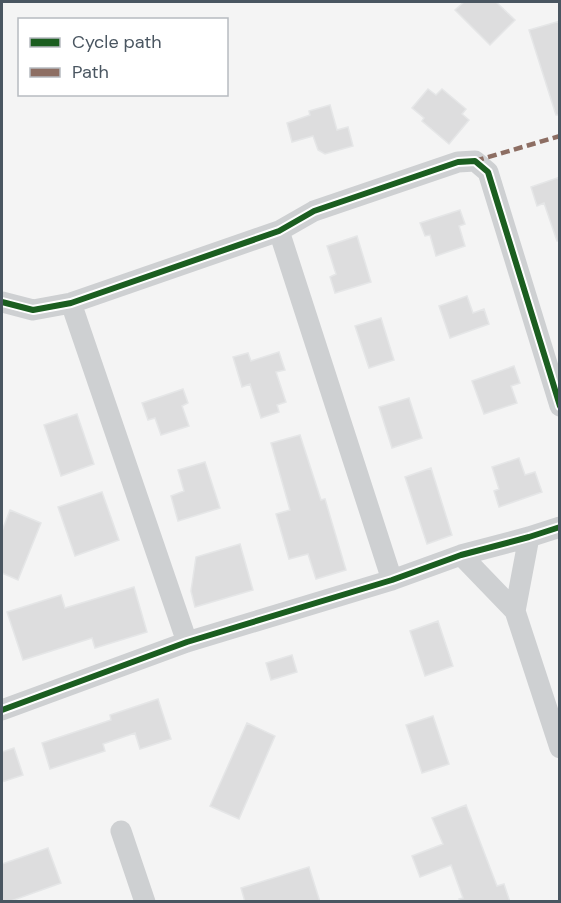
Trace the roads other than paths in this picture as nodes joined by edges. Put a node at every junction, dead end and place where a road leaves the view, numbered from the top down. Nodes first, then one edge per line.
1 (279, 231) junction
2 (2, 302) edge
3 (70, 303) junction
4 (560, 406) edge
5 (560, 527) edge
6 (529, 537) junction
7 (461, 555) junction
8 (392, 580) junction
9 (515, 610) junction
10 (187, 642) junction
11 (3, 706) edge
12 (560, 748) edge
13 (121, 831) dead end
14 (145, 902) edge

1 - 3 street
1 - 4 street
1 - 8 street
2 - 3 street
3 - 10 street
5 - 6 street
6 - 7 street
6 - 9 street
7 - 8 street
7 - 9 street
8 - 10 street
9 - 12 street
10 - 11 street
13 - 14 street

